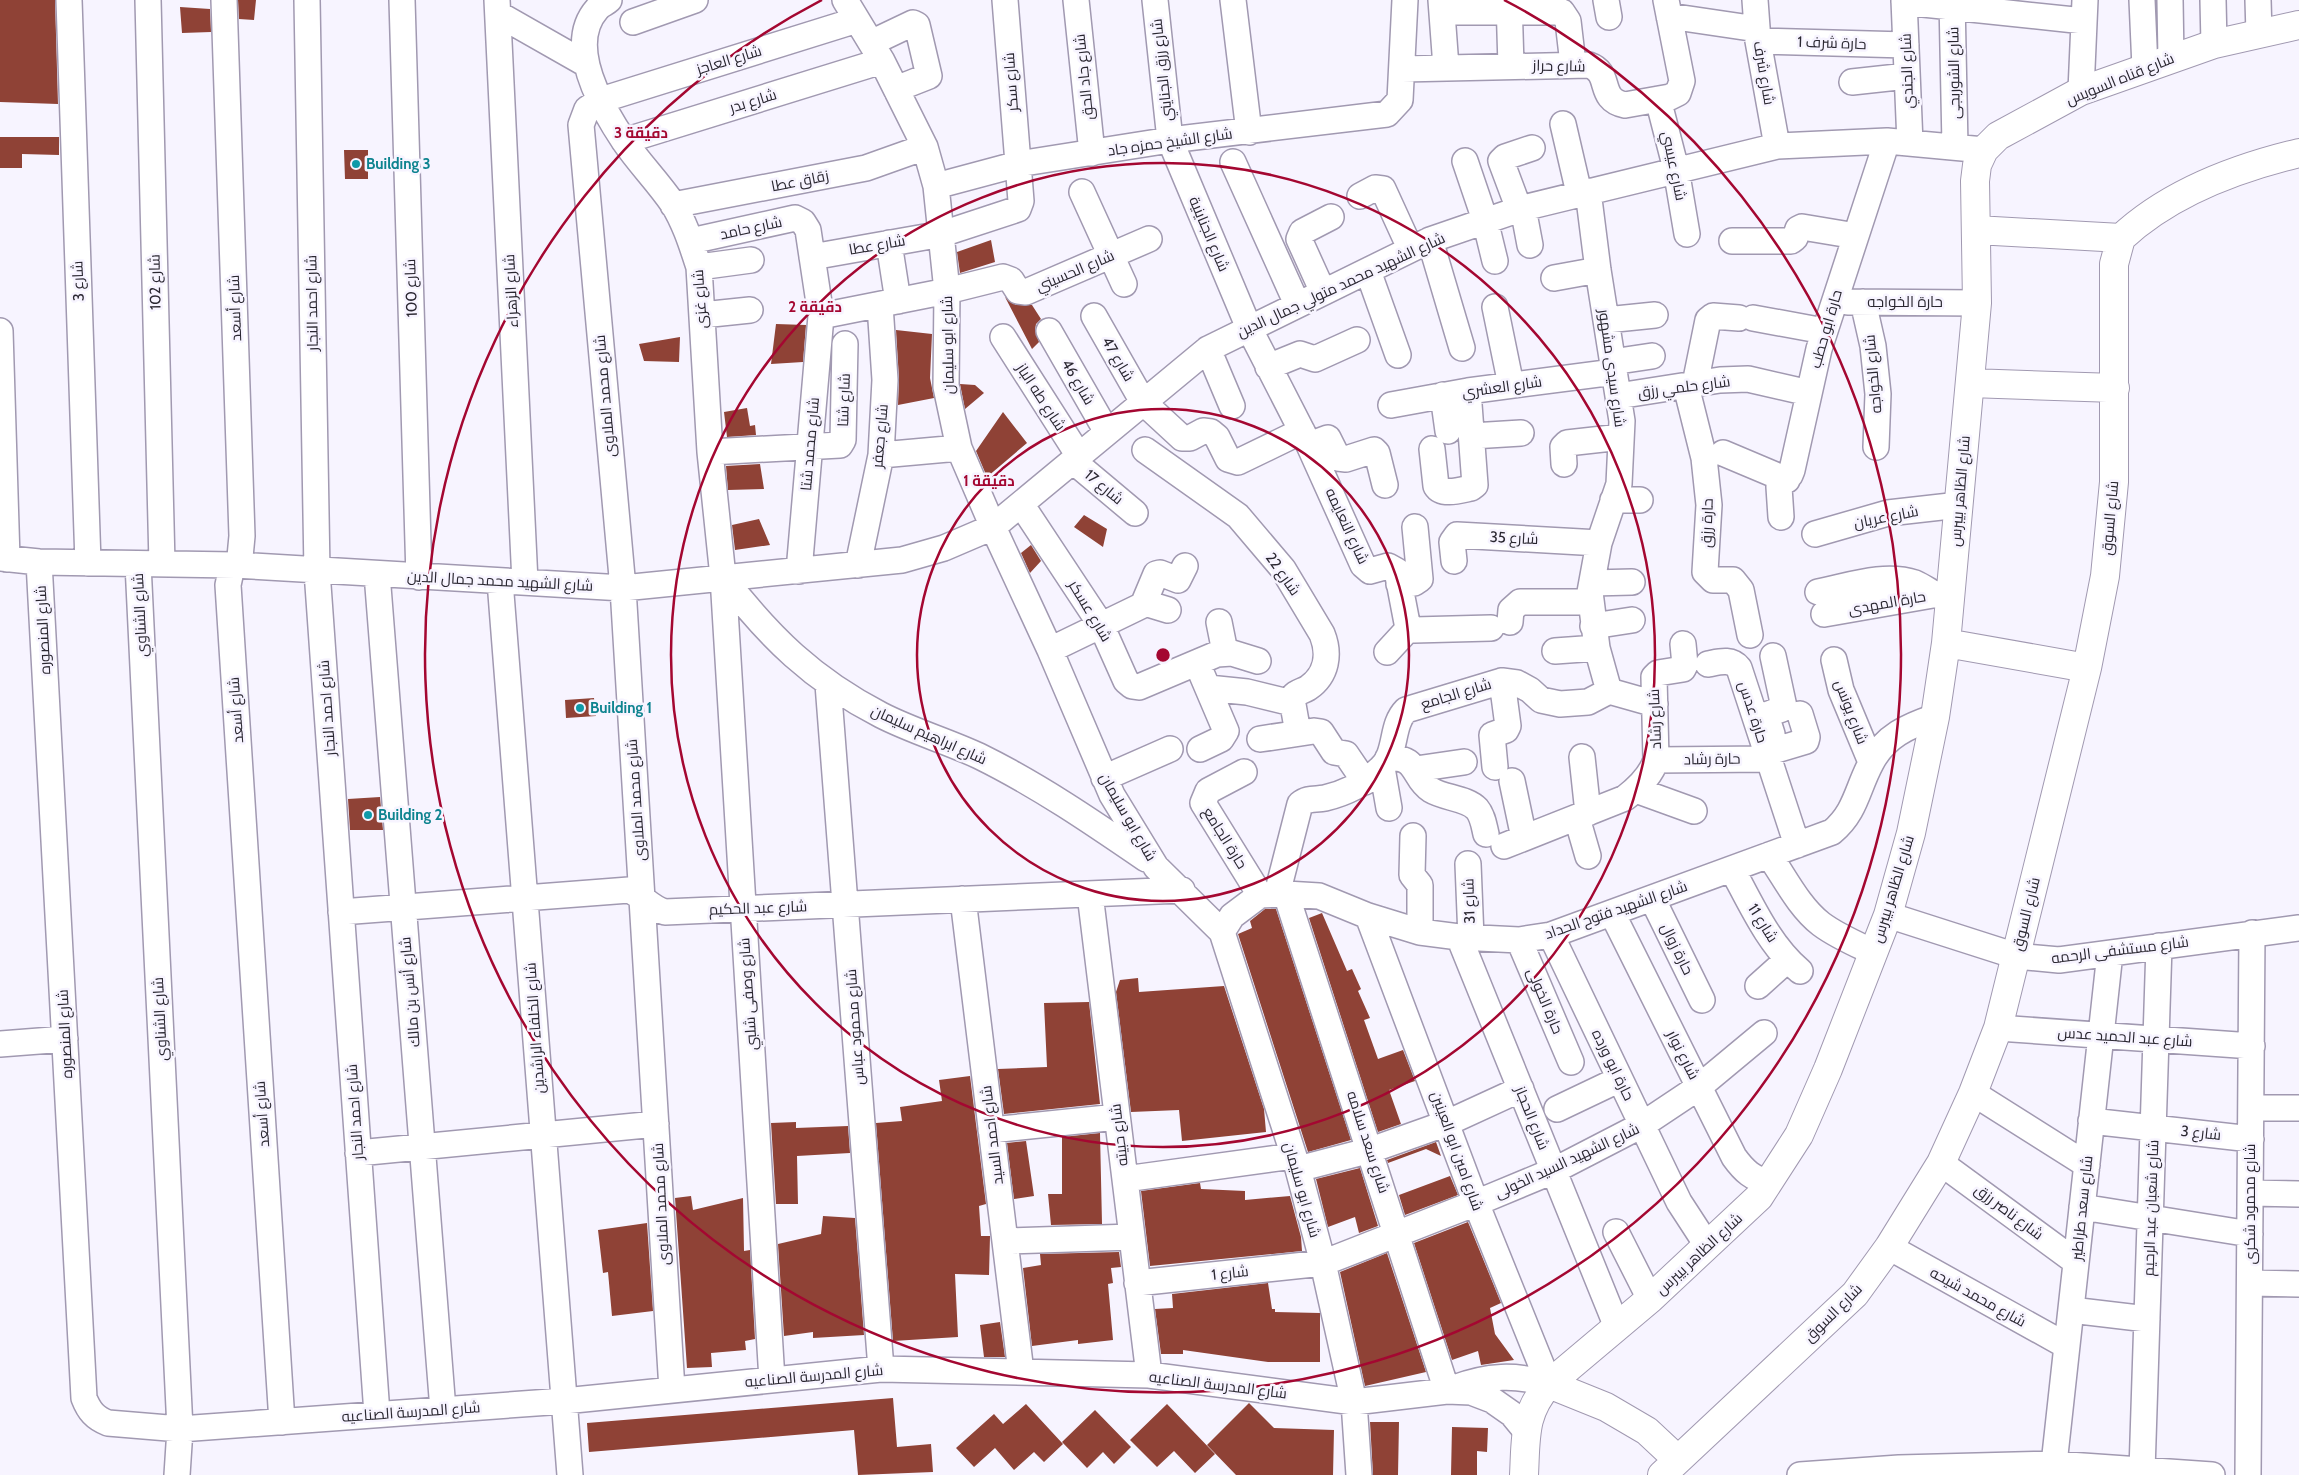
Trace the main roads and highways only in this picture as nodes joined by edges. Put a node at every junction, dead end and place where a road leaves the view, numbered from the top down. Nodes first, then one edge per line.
1 (2299, 25) edge
2 (2299, 153) edge
3 (1975, 181) joint
4 (1976, 230) junction
5 (2121, 238) junction
6 (1970, 383) junction
7 (2115, 388) junction
8 (1946, 643) junction
9 (2087, 668) junction
10 (1549, 1384) junction
11 (1670, 1468) edge
12 (1524, 1475) edge

1 - 3 main road, شارع قناه السويس
2 - 5 main road
3 - 4 main road, شارع الظاهر بيبرس
4 - 5 main road
4 - 6 main road, شارع الظاهر بيبرس
5 - 7 main road, شارع السوق
6 - 7 main road
6 - 8 main road, شارع الظاهر بيبرس
7 - 9 main road, شارع السوق
8 - 9 main road
8 - 10 main road, شارع الظاهر بيبرس
9 - 11 main road, شارع السوق
10 - 11 main road
10 - 12 main road, شارع الظاهر بيبرس

